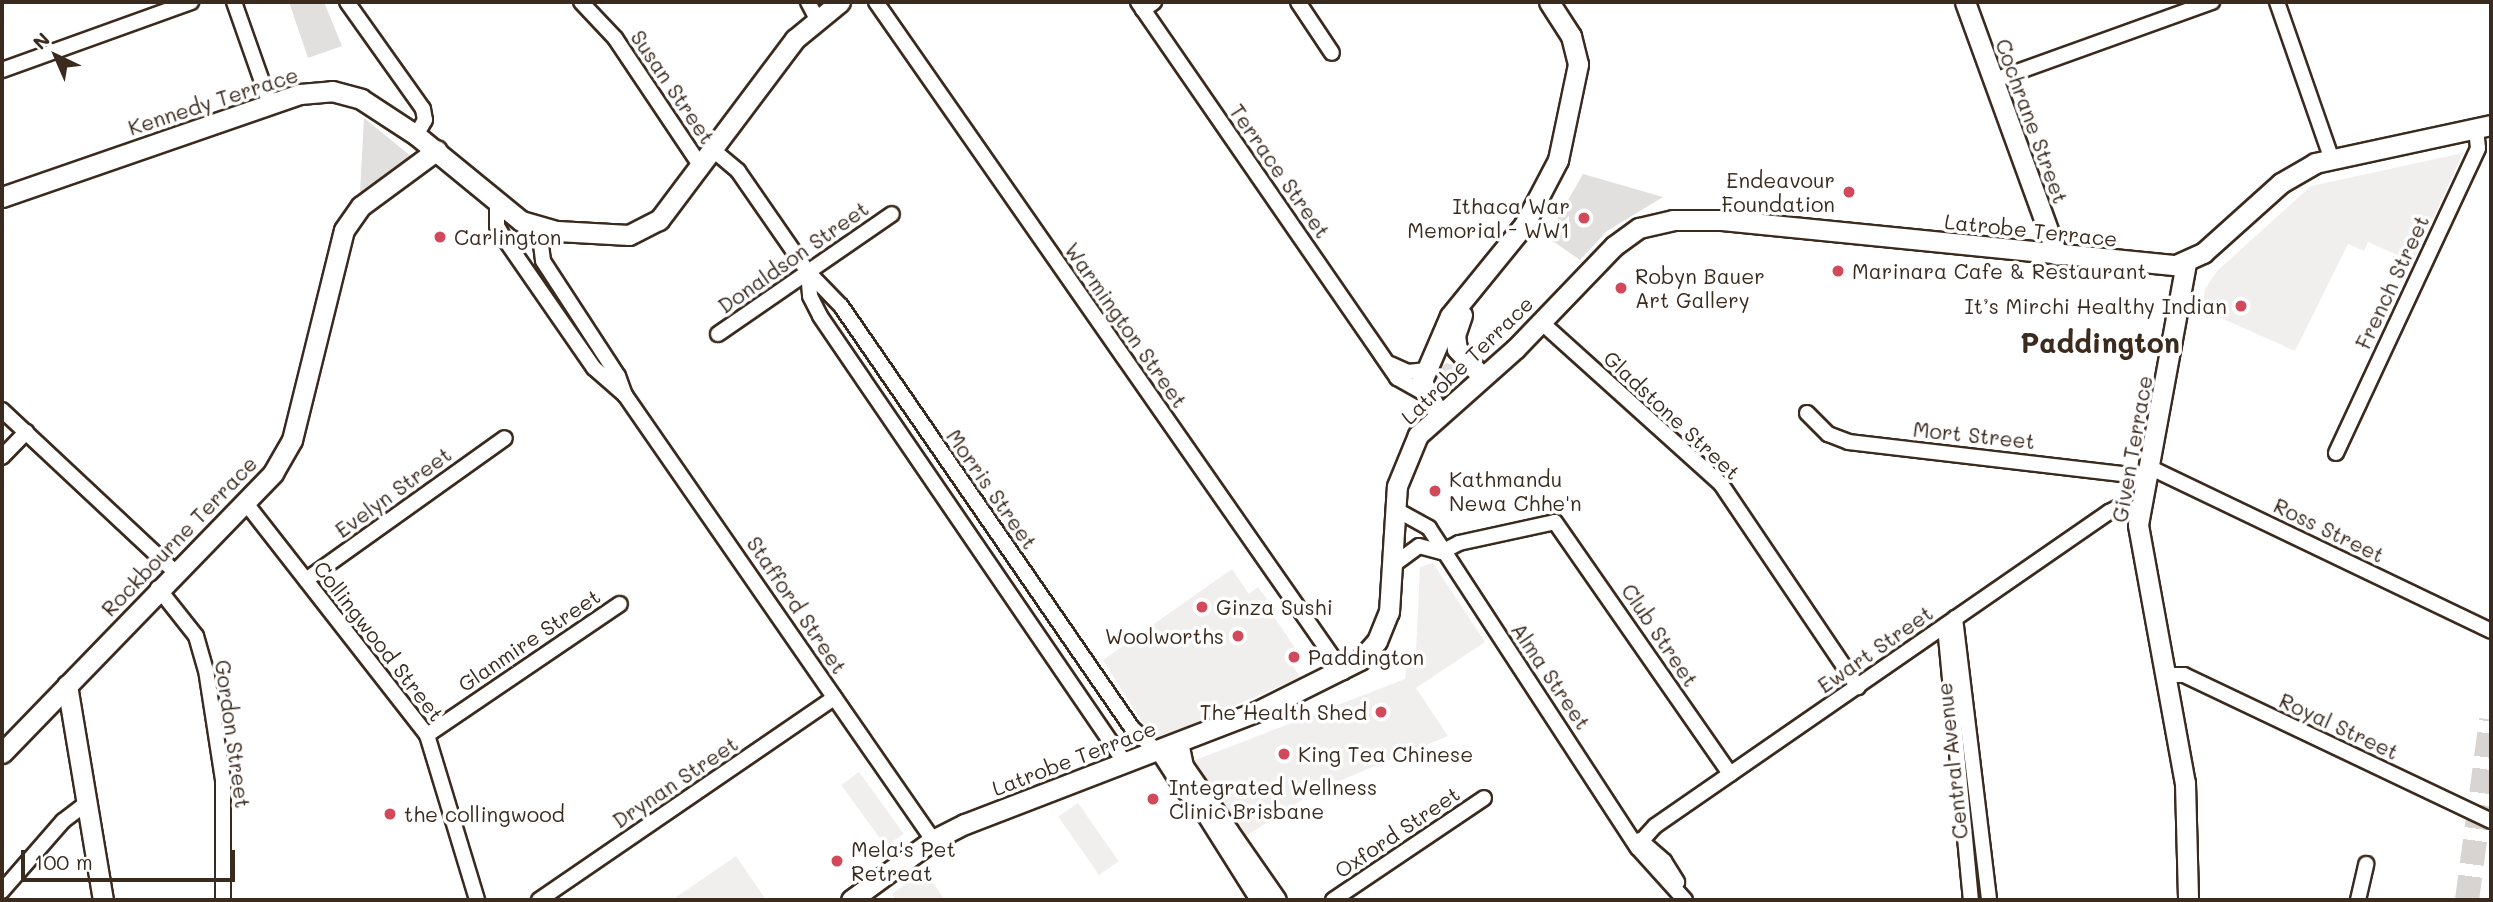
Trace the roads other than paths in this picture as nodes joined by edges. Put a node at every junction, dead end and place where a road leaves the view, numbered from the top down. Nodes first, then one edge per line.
1 (191, 2) edge
2 (234, 2) edge
3 (347, 2) edge
4 (581, 2) edge
5 (840, 2) edge
6 (876, 2) edge
7 (1298, 2) edge
8 (1549, 2) edge
9 (1965, 2) edge
10 (2212, 2) edge
11 (2277, 2) edge
12 (1145, 4) edge
13 (812, 10) edge
14 (1332, 53) dead end
15 (2, 70) edge
16 (1992, 81) junction
17 (270, 104) junction
18 (2484, 127) edge
19 (416, 135) junction
20 (712, 149) junction
21 (437, 150) junction
22 (2331, 157) junction
23 (700, 165) junction
24 (2, 197) edge
25 (498, 204) junction
26 (891, 214) dead end
27 (539, 228) junction
28 (2057, 255) junction
29 (1499, 258) junction
30 (2186, 263) junction
31 (808, 272) junction
32 (1541, 322) junction
33 (718, 334) dead end
34 (1467, 362) junction
35 (1390, 364) junction
36 (1428, 368) junction
37 (1482, 377) junction
38 (1424, 393) junction
39 (625, 394) junction
40 (1438, 413) junction
41 (1807, 413) dead end
42 (914, 414) junction
43 (4, 417) edge
44 (896, 425) junction
45 (26, 432) junction
46 (505, 438) dead end
47 (2336, 453) dead end
48 (2, 457) edge
49 (2148, 472) junction
50 (245, 502) junction
51 (1395, 509) junction
52 (2140, 509) junction
53 (1442, 552) junction
54 (1393, 565) junction
55 (174, 571) junction
56 (306, 580) junction
57 (158, 588) junction
58 (1036, 589) junction
59 (1017, 602) junction
60 (620, 604) dead end
61 (1950, 622) junction
62 (2491, 631) edge
63 (1343, 672) junction
64 (2168, 675) junction
65 (67, 685) junction
66 (1857, 687) junction
67 (834, 698) junction
68 (427, 735) junction
69 (1165, 748) junction
70 (2, 753) edge
71 (1125, 763) junction
72 (1730, 774) junction
73 (1188, 793) junction
74 (1484, 797) dead end
75 (87, 803) junction
76 (2491, 821) edge
77 (1228, 831) junction
78 (933, 840) junction
79 (1640, 844) junction
80 (2366, 864) dead end
81 (2, 891) edge
82 (1682, 899) edge
83 (103, 900) edge
84 (223, 900) edge
85 (477, 900) edge
86 (539, 900) edge
87 (851, 900) edge
88 (1258, 900) edge
89 (1276, 900) edge
90 (1333, 900) edge
91 (1971, 900) edge
92 (1989, 900) edge
93 (2188, 900) edge
94 (2358, 900) edge

1 - 15 street
2 - 17 street
3 - 19 street
4 - 23 street, Susan Street
5 - 13 street, Kennedy Terrace
6 - 63 street, Warmington Street
7 - 14 street
8 - 29 street
9 - 16 street, Cochrane Street
10 - 16 street
11 - 22 street
12 - 35 street, Terrace Street
13 - 20 street, Kennedy Terrace
16 - 28 street, Cochrane Street
17 - 19 street, Kennedy Terrace
17 - 24 street, Kennedy Terrace
18 - 22 street
18 - 47 street, French Street
19 - 21 street, Kennedy Terrace
20 - 23 street, Kennedy Terrace
20 - 31 street, Morris Street
21 - 25 street, Kennedy Terrace
21 - 50 street, Rockbourne Terrace
22 - 30 street
23 - 27 street, Kennedy Terrace
25 - 27 street, Kennedy Terrace
25 - 39 street, Stafford Street
26 - 31 street, Donaldson Street
27 - 39 street, Stafford Street
28 - 30 street, Latrobe Terrace
28 - 32 street, Latrobe Terrace
29 - 34 street
29 - 36 street
30 - 49 street, Given Terrace
31 - 33 street, Donaldson Street
31 - 42 street, Morris Street
31 - 44 street, Morris Street
32 - 37 street, Latrobe Terrace
32 - 66 street, Gladstone Street
34 - 36 street
34 - 37 street
35 - 36 street
35 - 38 street, Terrace Street
36 - 38 street
37 - 40 street, Latrobe Terrace
38 - 40 street
39 - 67 street, Stafford Street
40 - 51 street, Latrobe Terrace
41 - 49 street, Mort Street
42 - 44 street
42 - 58 street, Morris Street
43 - 45 street
44 - 59 street, Morris Street
45 - 48 street
45 - 55 street
46 - 56 street, Evelyn Street
49 - 52 street, Given Terrace
49 - 62 street, Ross Street
50 - 55 street, Rockbourne Terrace
50 - 56 street, Collingwood Street
51 - 53 street, Alma Street
51 - 54 street, Latrobe Terrace
52 - 61 street, Ewart Street
52 - 64 street, Given Terrace
53 - 54 street
53 - 72 street, Club Street
53 - 79 street, Alma Street
54 - 63 street, Latrobe Terrace
55 - 57 street, Rockbourne Terrace
56 - 68 street, Collingwood Street
57 - 65 street, Rockbourne Terrace
57 - 84 street, Gordon Street
58 - 59 street
58 - 69 street, Morris Street
59 - 71 street, Morris Street
60 - 68 street, Glanmire Street
61 - 66 street, Ewart Street
61 - 91 street, Central Avenue
61 - 92 street, Central Avenue
63 - 69 street, Latrobe Terrace
64 - 76 street, Royal Street
64 - 93 street, Given Terrace
65 - 70 street, Rockbourne Terrace
65 - 75 street
66 - 72 street, Ewart Street
67 - 78 street, Stafford Street
67 - 86 street, Drynan Street
68 - 85 street, Collingwood Street
69 - 71 street, Latrobe Terrace
69 - 73 street
69 - 77 street
71 - 78 street, Latrobe Terrace
72 - 79 street, Ewart Street
73 - 77 street
73 - 88 street
74 - 90 street, Oxford Street
75 - 81 street
75 - 83 street
77 - 89 street
78 - 87 street, Latrobe Terrace
79 - 82 street, Alma Street
80 - 94 street

